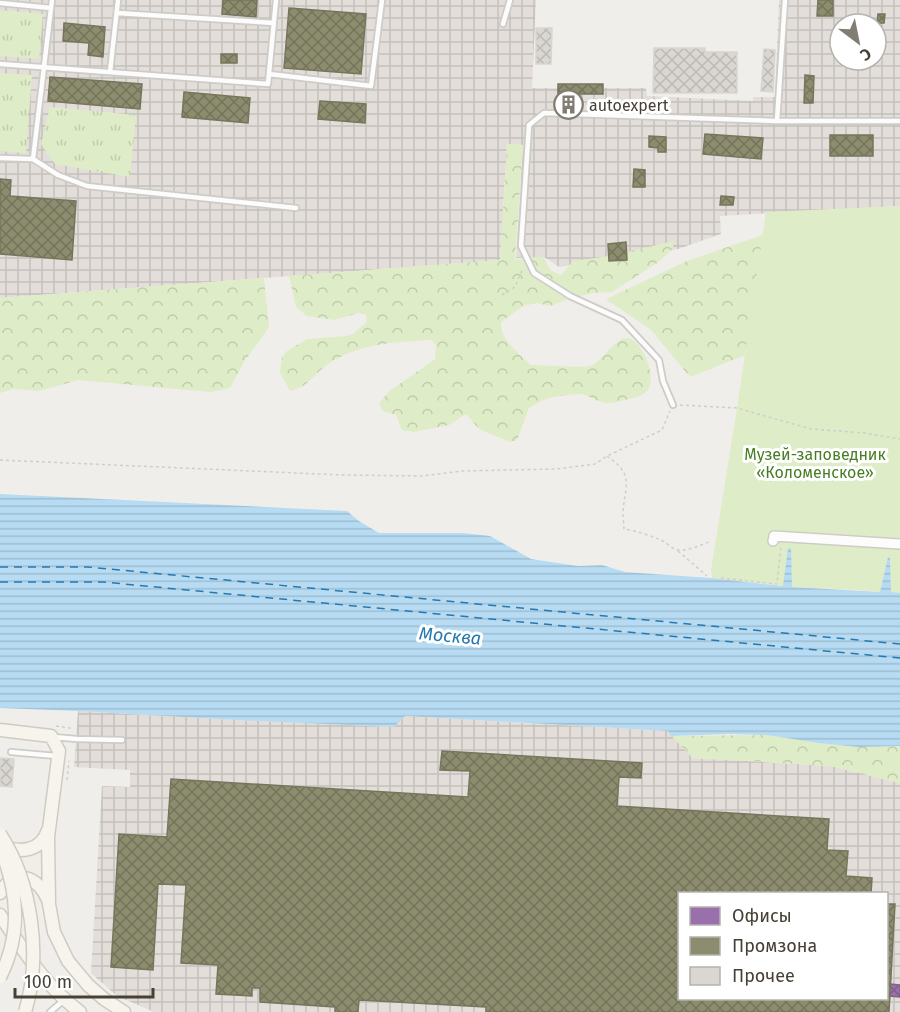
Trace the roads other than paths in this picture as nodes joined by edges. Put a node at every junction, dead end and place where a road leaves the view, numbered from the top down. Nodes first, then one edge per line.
1 (52, 0) edge
2 (118, 0) edge
3 (276, 0) edge
4 (382, 0) edge
5 (510, 0) edge
6 (784, 0) edge
7 (0, 3) edge
8 (51, 8) junction
9 (117, 13) junction
10 (274, 23) junction
11 (503, 24) dead end
12 (0, 64) edge
13 (44, 67) junction
14 (110, 72) junction
15 (269, 75) junction
16 (777, 121) junction
17 (900, 121) edge
18 (0, 158) edge
19 (33, 159) junction
20 (296, 208) dead end
21 (673, 405) road end
22 (777, 541) road end
23 (900, 544) edge
24 (0, 730) edge
25 (51, 736) junction
26 (122, 740) dead end
27 (11, 752) dead end
28 (58, 758) junction
29 (49, 828) junction
30 (0, 834) edge
31 (0, 847) edge
32 (0, 893) edge
33 (50, 904) junction
34 (2, 917) edge
35 (0, 977) edge
36 (64, 1000) junction
37 (26, 1012) edge
38 (50, 1012) edge
39 (80, 1012) edge
40 (124, 1012) edge

1 - 8 lane
2 - 9 lane
3 - 10 lane
4 - 15 lane
5 - 11 lane
6 - 16 lane
7 - 8 lane
8 - 13 lane
9 - 10 lane
9 - 14 lane
10 - 15 lane
12 - 13 lane
13 - 14 lane
13 - 19 lane
14 - 15 lane
16 - 17 lane
16 - 21 lane
18 - 19 lane
19 - 20 lane
22 - 23 street
24 - 25 street
25 - 26 lane
25 - 28 street
27 - 28 lane
28 - 29 street
29 - 31 street
29 - 33 street
30 - 37 street, bridge
31 - 35 street, bridge
32 - 33 street
33 - 40 street
34 - 36 street
36 - 38 lane
36 - 39 street

